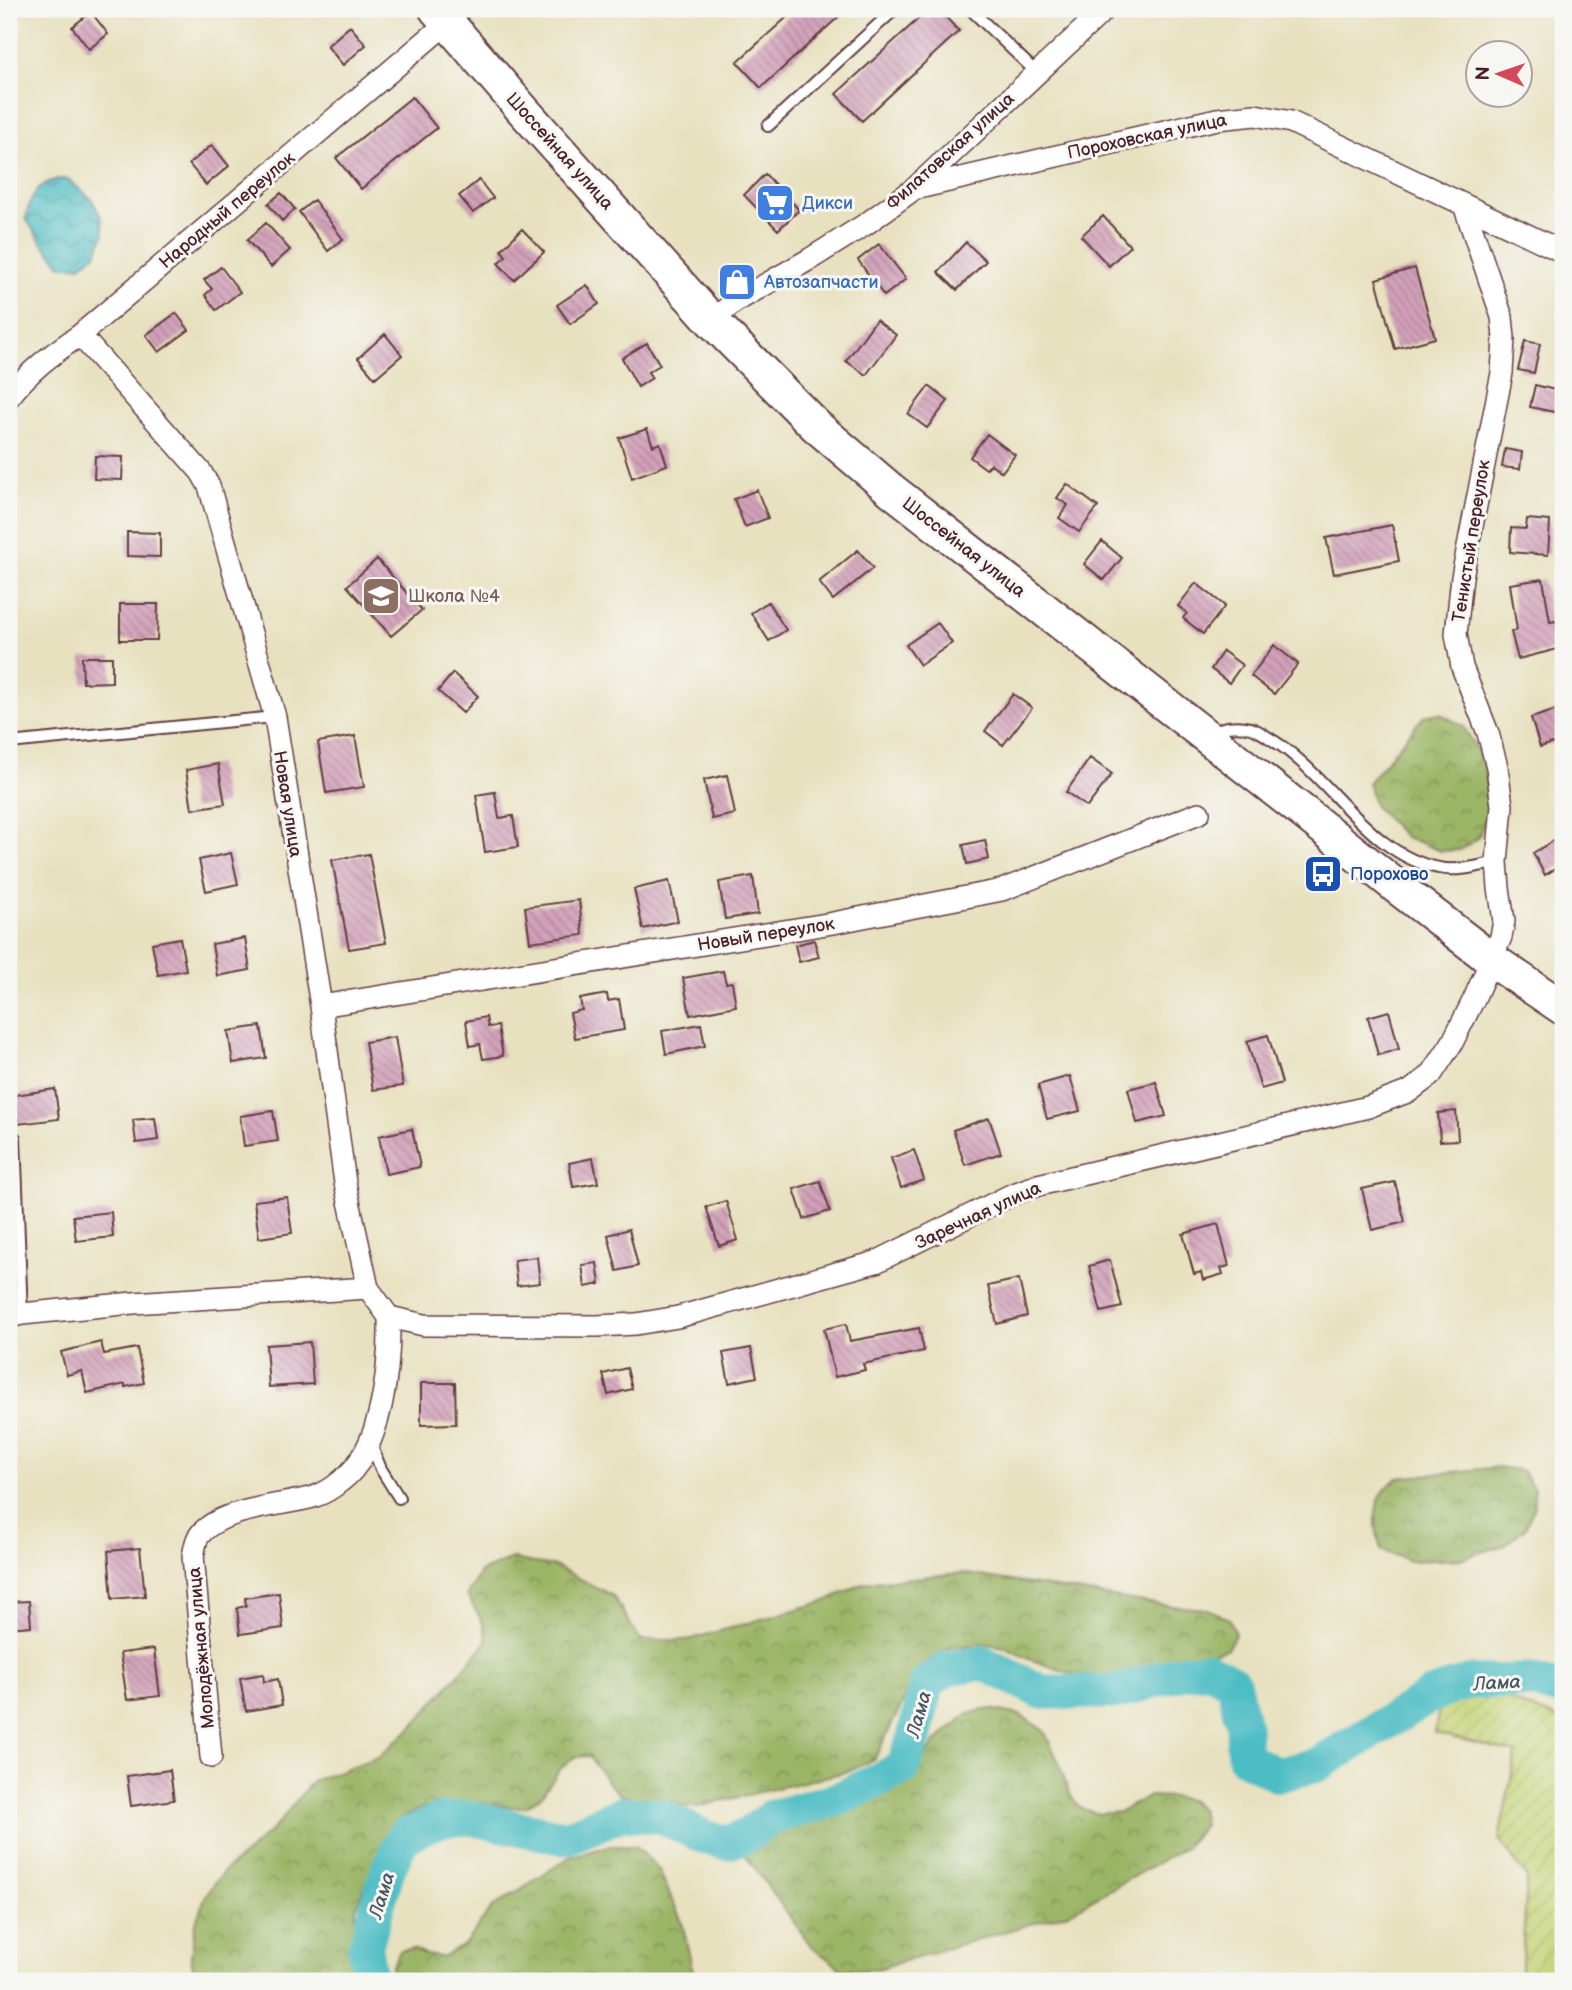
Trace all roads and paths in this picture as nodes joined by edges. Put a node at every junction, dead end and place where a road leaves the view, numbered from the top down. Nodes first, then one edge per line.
1 (895, 9) edge
2 (970, 9) edge
3 (1105, 9) edge
4 (441, 16) edge
5 (1037, 73) junction
6 (768, 127) dead end
7 (914, 189) junction
8 (1464, 205) junction
9 (1563, 252) edge
10 (712, 321) junction
11 (80, 335) junction
12 (9, 397) edge
13 (275, 717) junction
14 (1204, 734) junction
15 (9, 743) edge
16 (1199, 813) dead end
17 (1497, 862) junction
18 (1492, 960) junction
19 (321, 1006) junction
20 (1563, 1008) edge
21 (15, 1138) dead end
22 (368, 1288) junction
23 (15, 1316) edge
24 (389, 1317) junction
25 (370, 1441) junction
26 (399, 1498) dead end
27 (211, 1757) dead end

1 - 6 lane
2 - 5 lane
3 - 5 street, Филатовская улица
4 - 10 main road, Шоссейная улица
4 - 11 street, Народный переулок
5 - 7 street, Филатовская улица
7 - 8 street, Пороховская улица
7 - 10 street, Филатовская улица
8 - 9 street, Пороховская улица
8 - 17 street, Тенистый переулок
10 - 14 main road, Шоссейная улица
11 - 12 street, Народный переулок
11 - 13 street, Новая улица
13 - 15 lane
13 - 19 street, Новая улица
14 - 17 lane
14 - 18 main road, Шоссейная улица
16 - 19 street, Новый переулок
17 - 18 street, Тенистый переулок
18 - 20 main road, Шоссейная улица
18 - 24 street, Заречная улица
19 - 22 street, Новая улица
21 - 23 lane
22 - 23 street
22 - 24 street, Новая улица
24 - 25 street, Молодёжная улица
25 - 26 lane
25 - 27 street, Молодёжная улица

